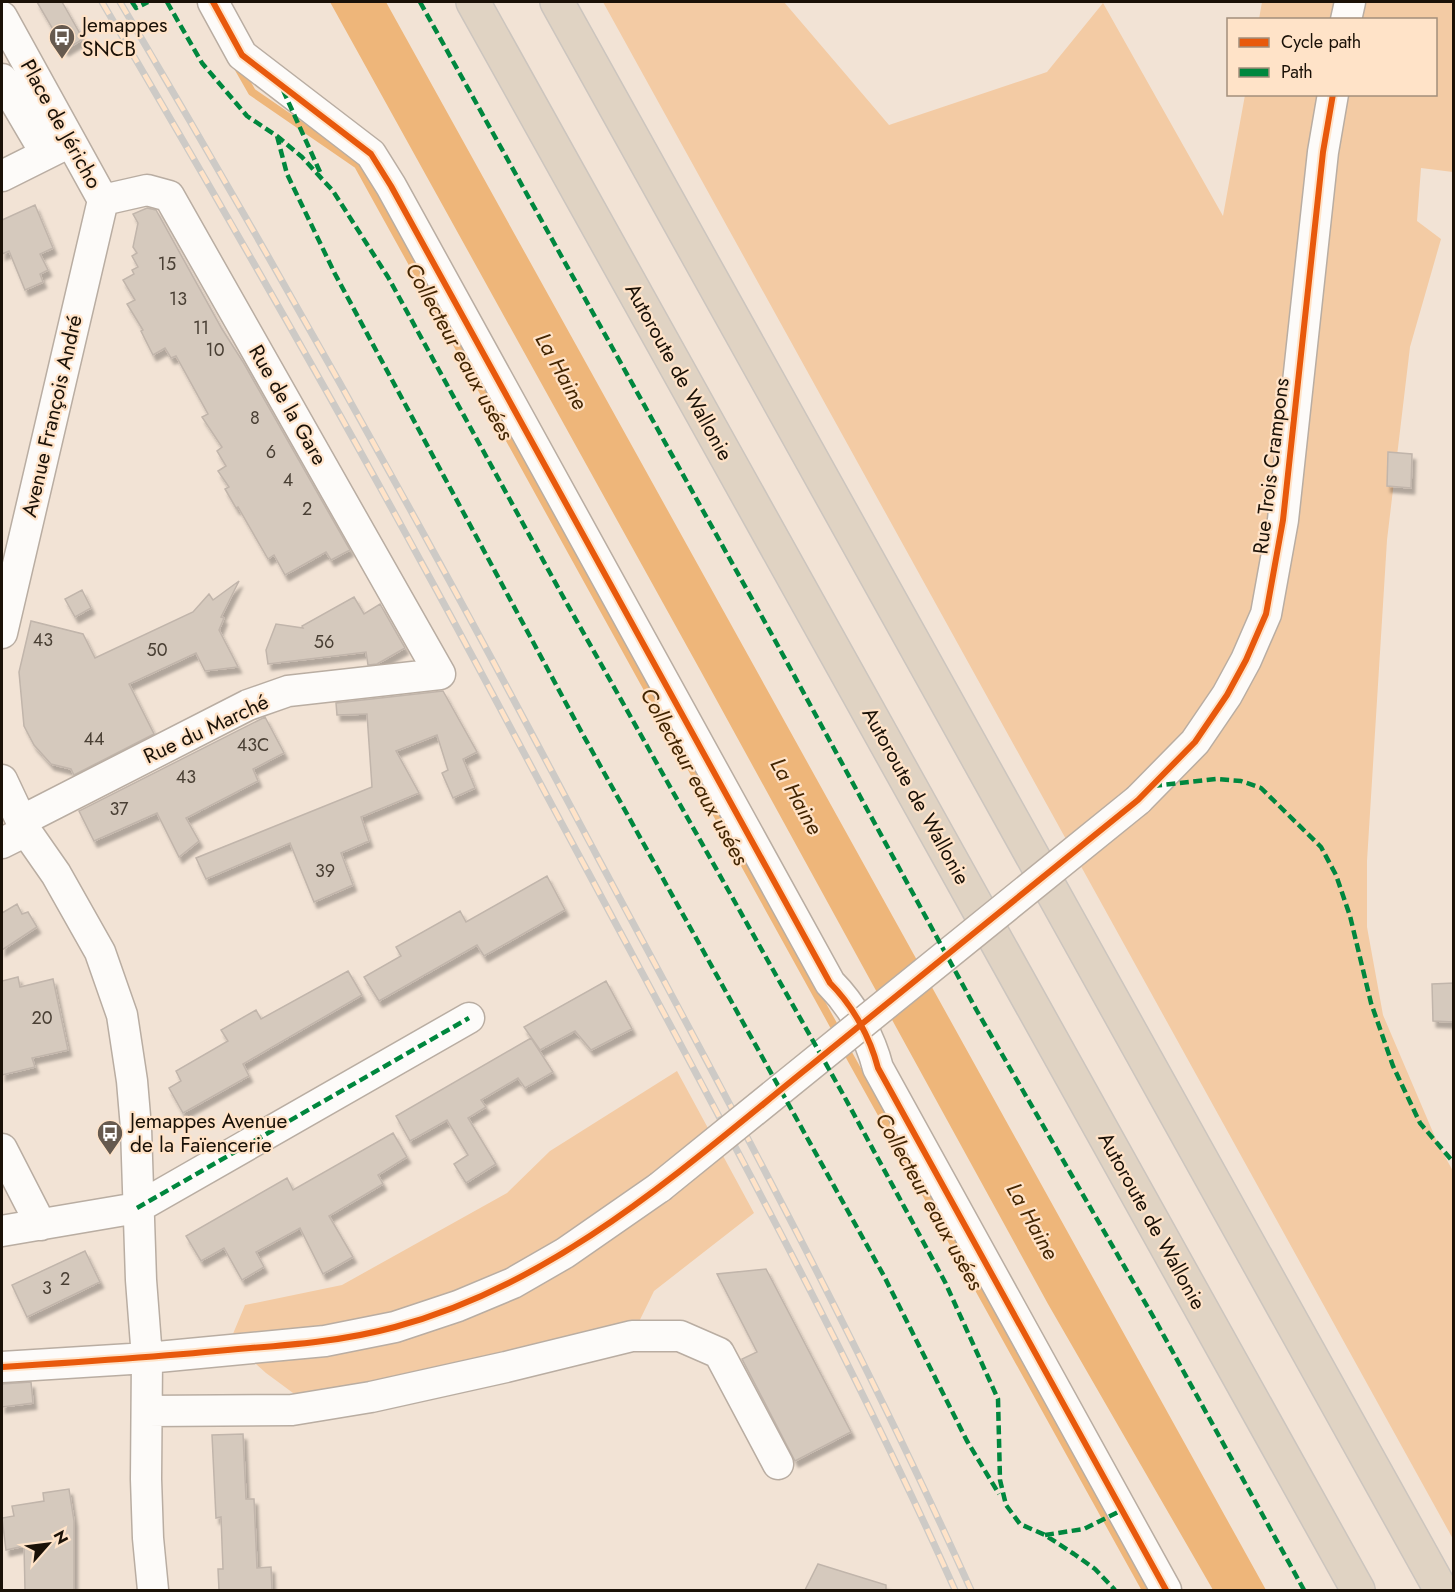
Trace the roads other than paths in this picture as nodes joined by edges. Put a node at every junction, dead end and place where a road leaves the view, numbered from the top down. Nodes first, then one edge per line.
1 (213, 2) edge
2 (473, 2) edge
3 (557, 2) edge
4 (1350, 2) edge
5 (2, 17) edge
6 (1346, 18) edge
7 (2, 79) edge
8 (1333, 96) edge
9 (58, 148) junction
10 (2, 176) edge
11 (103, 200) junction
12 (2, 633) edge
13 (440, 674) joint
14 (2, 780) edge
15 (16, 831) edge
16 (469, 1018) dead end
17 (2, 1149) edge
18 (137, 1208) junction
19 (41, 1225) junction
20 (2, 1231) edge
21 (147, 1358) junction
22 (2, 1367) edge
23 (147, 1411) junction
24 (778, 1464) dead end
25 (153, 1590) edge
26 (1166, 1590) edge
27 (1358, 1590) edge
28 (1441, 1590) edge

1 - 26 street
2 - 27 highway, Autoroute de Wallonie
3 - 28 highway
4 - 6 street
5 - 9 street, Place de Jéricho
7 - 9 street, Place de Jéricho
8 - 21 street, Rue Trois Crampons, bridge
9 - 10 street
9 - 11 street, Place de Jéricho
11 - 12 street, Avenue François André
11 - 13 street, Rue de la Gare
13 - 15 street, Rue du Marché
14 - 15 street
15 - 18 street
16 - 18 street
17 - 19 street
18 - 19 street
18 - 21 street
19 - 20 street
21 - 22 street
21 - 23 street
23 - 24 street
23 - 25 street

